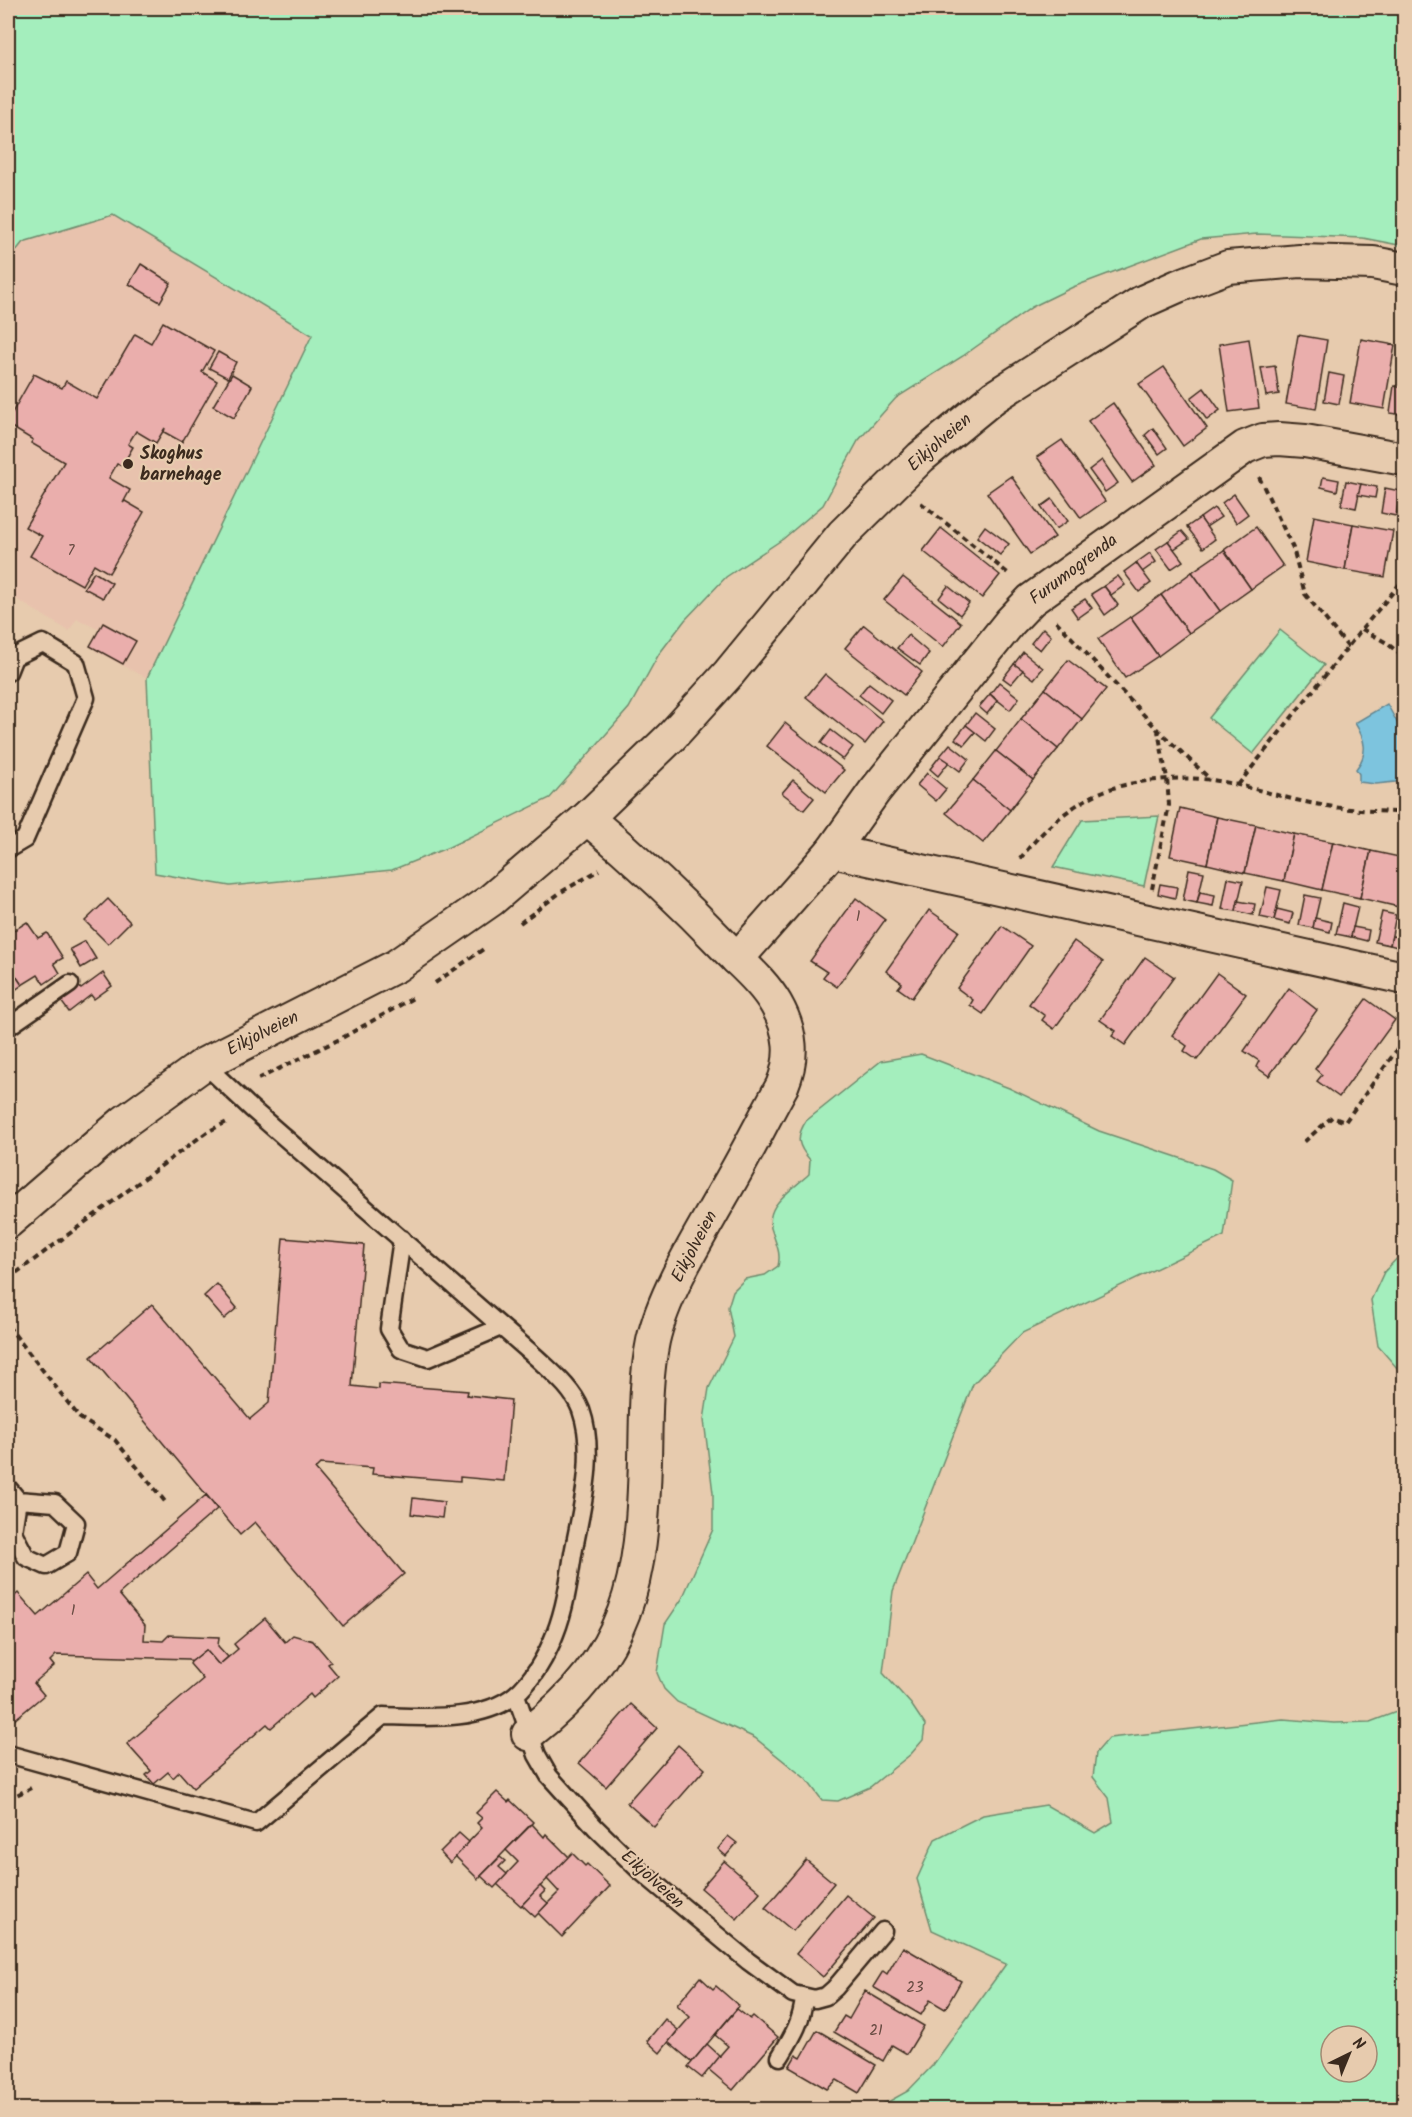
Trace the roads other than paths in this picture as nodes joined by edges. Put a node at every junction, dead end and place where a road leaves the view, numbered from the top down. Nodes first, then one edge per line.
1 (1404, 268) edge
2 (1404, 459) edge
3 (8, 672) edge
4 (586, 818) junction
5 (8, 849) edge
6 (832, 851) junction
7 (737, 959) junction
8 (1404, 978) edge
9 (70, 984) dead end
10 (8, 1027) edge
11 (204, 1064) junction
12 (8, 1222) edge
13 (402, 1239) junction
14 (501, 1327) junction
15 (516, 1695) junction
16 (528, 1734) junction
17 (8, 1754) edge
18 (883, 1931) dead end
19 (804, 1998) junction
20 (780, 2057) dead end

1 - 4 street, Eikjolveien
2 - 6 street, Furumogrenda
3 - 5 lane
4 - 7 street, Eikjolveien
4 - 11 street, Eikjolveien
6 - 7 street, Furumogrenda
6 - 8 street
7 - 16 street, Eikjolveien
9 - 10 lane
11 - 12 street, Eikjolveien
11 - 13 lane
13 - 14 lane
13 - 14 lane
14 - 15 lane
15 - 16 lane, Eikjolveien
15 - 17 lane
16 - 19 lane, Eikjolveien
18 - 19 lane
19 - 20 lane

